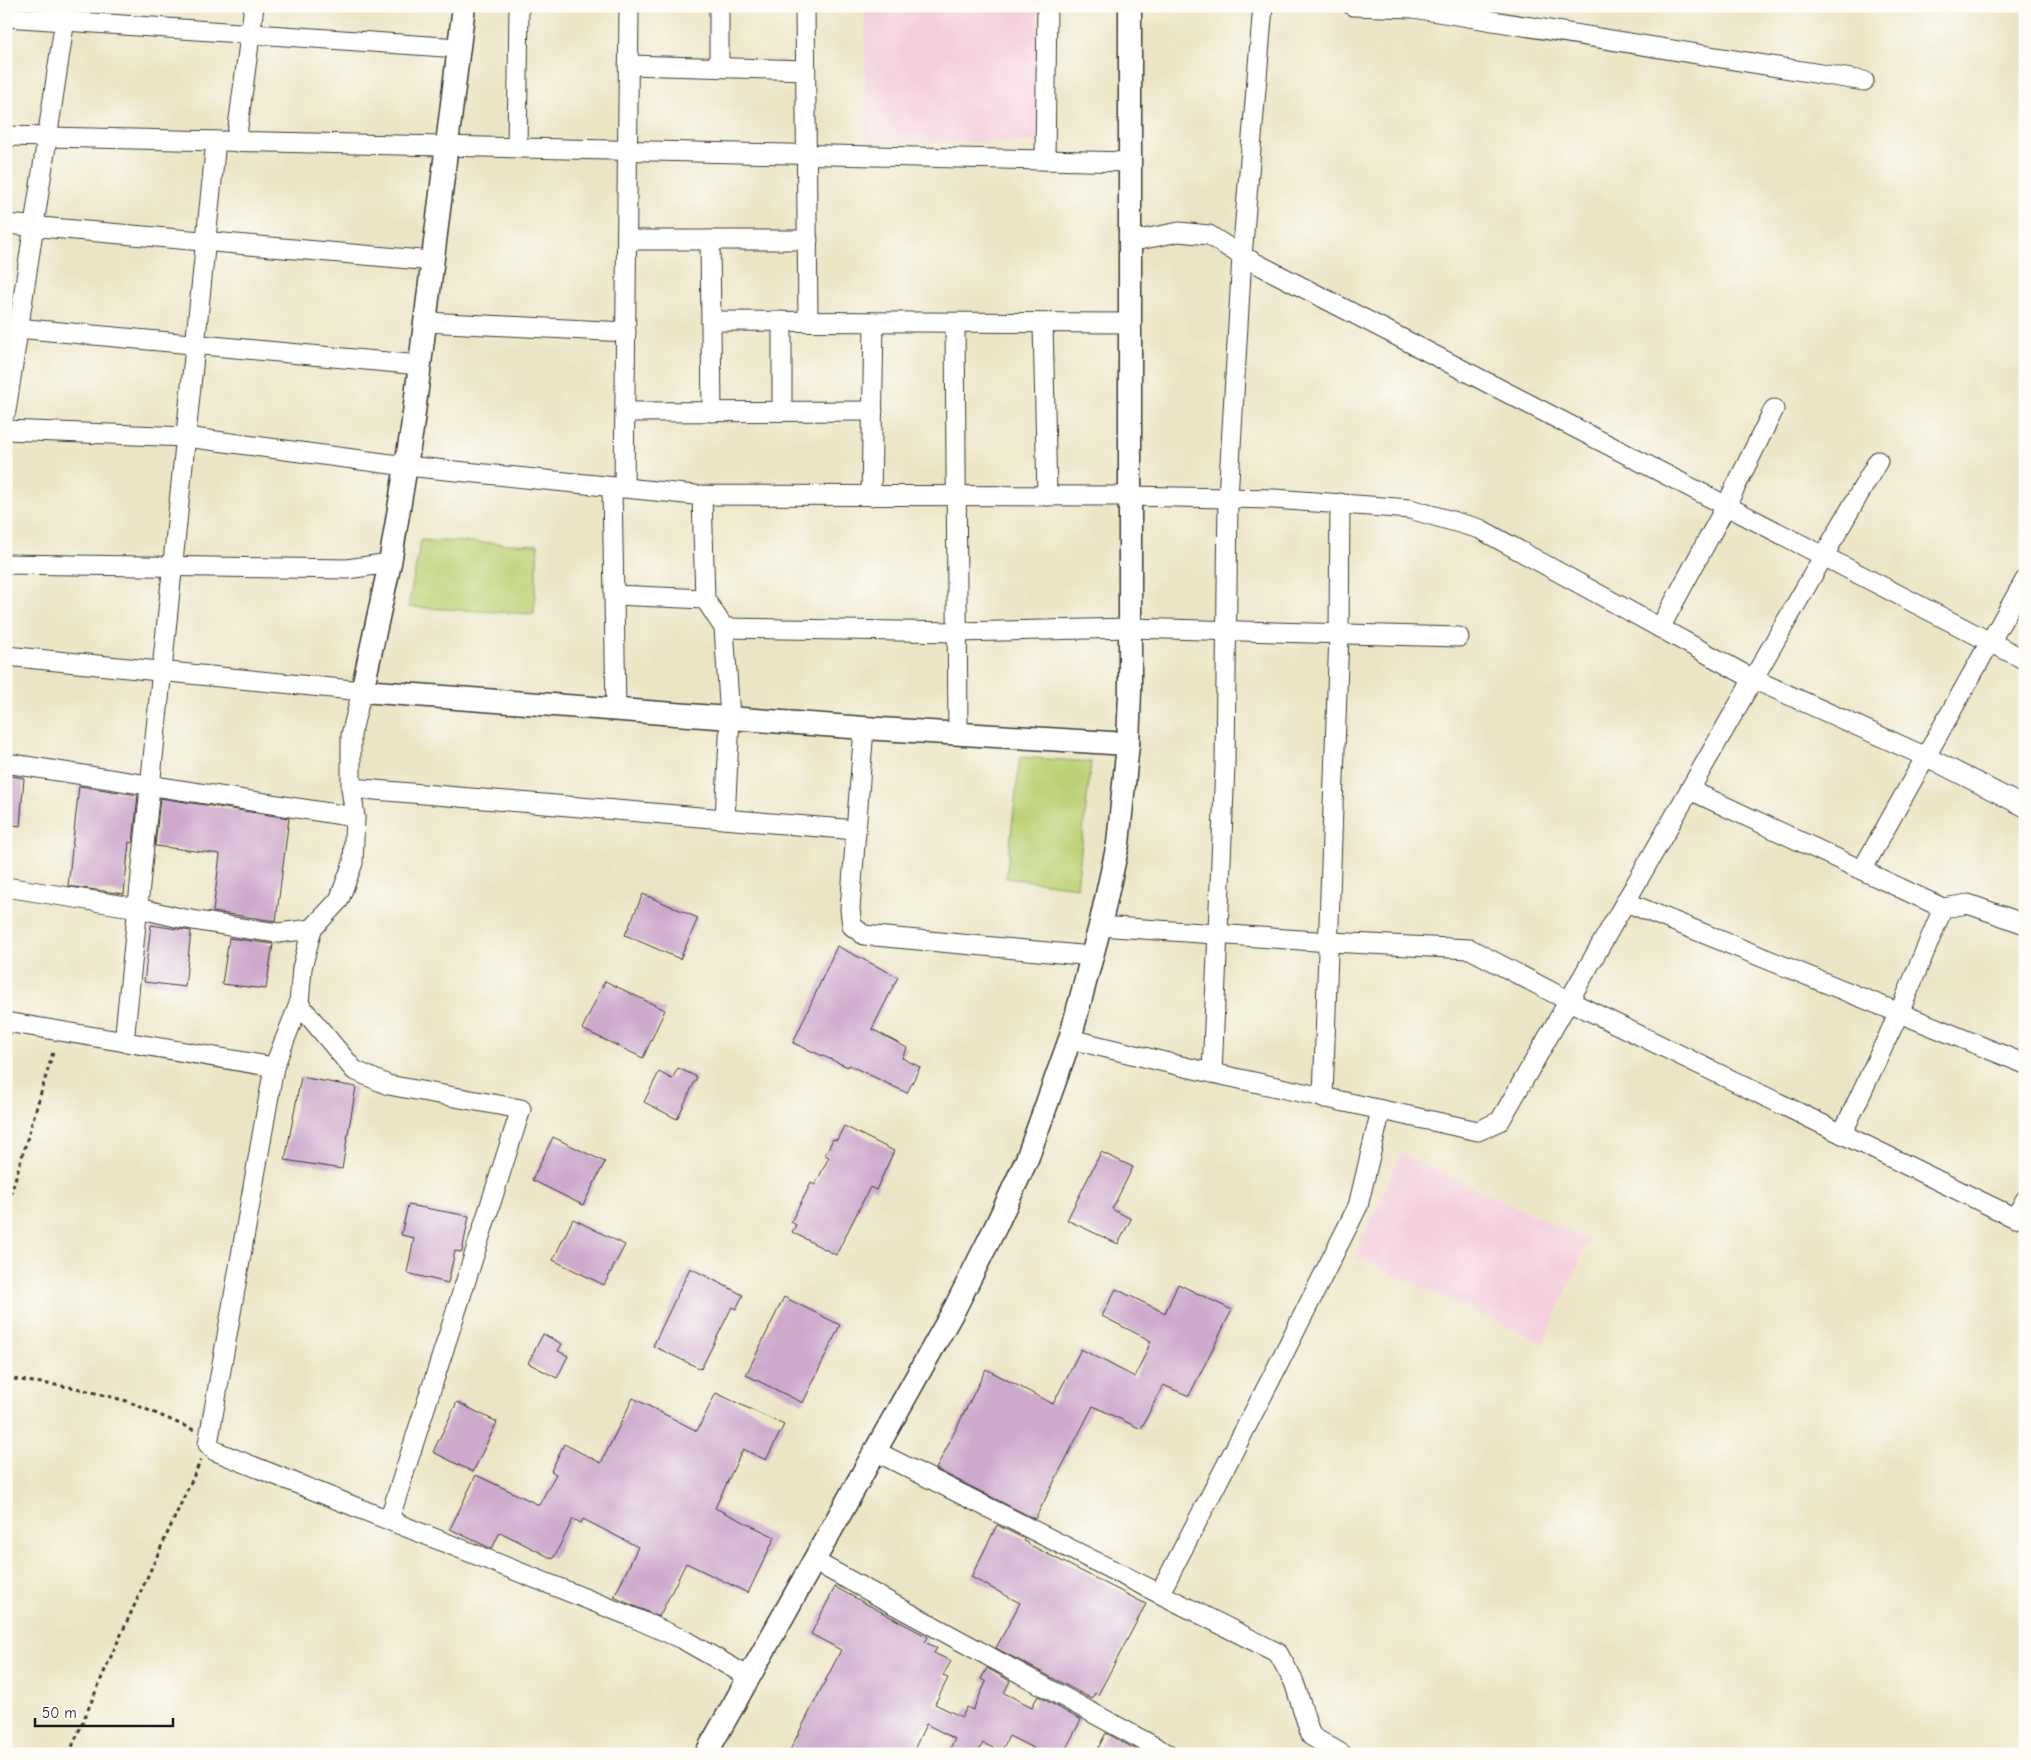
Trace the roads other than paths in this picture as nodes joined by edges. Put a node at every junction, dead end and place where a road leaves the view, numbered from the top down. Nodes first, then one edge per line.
1 (254, 6) edge
2 (464, 6) edge
3 (519, 6) edge
4 (629, 6) edge
5 (719, 6) edge
6 (805, 6) edge
7 (1047, 6) edge
8 (1130, 6) edge
9 (1263, 6) edge
10 (1353, 6) edge
11 (66, 14) edge
12 (6, 17) edge
13 (249, 34) junction
14 (459, 48) junction
15 (628, 64) junction
16 (719, 67) junction
17 (806, 70) junction
18 (1864, 81) dead end
19 (6, 136) edge
20 (47, 137) junction
21 (216, 141) junction
22 (236, 142) junction
23 (447, 146) junction
24 (517, 148) junction
25 (628, 150) junction
26 (807, 154) junction
27 (1045, 160) junction
28 (1130, 162) junction
29 (6, 224) edge
30 (34, 226) junction
31 (627, 240) junction
32 (710, 240) junction
33 (808, 240) junction
34 (206, 241) junction
35 (1129, 242) junction
36 (1242, 256) junction
37 (433, 261) junction
38 (711, 321) junction
39 (782, 321) junction
40 (426, 322) junction
41 (808, 322) junction
42 (874, 322) junction
43 (955, 323) junction
44 (1129, 323) junction
45 (1043, 324) junction
46 (12, 327) edge
47 (626, 332) junction
48 (195, 344) junction
49 (420, 365) junction
50 (1774, 409) dead end
51 (6, 411) edge
52 (782, 411) junction
53 (873, 411) junction
54 (625, 412) junction
55 (712, 412) junction
56 (6, 430) edge
57 (186, 437) junction
58 (1878, 461) dead end
59 (406, 466) junction
60 (618, 488) junction
61 (702, 495) junction
62 (871, 496) junction
63 (956, 496) junction
64 (1047, 496) junction
65 (1129, 496) junction
66 (1228, 498) junction
67 (1340, 503) junction
68 (1726, 506) junction
69 (1824, 556) junction
70 (390, 562) junction
71 (6, 564) edge
72 (173, 566) junction
73 (2025, 580) edge
74 (614, 595) junction
75 (705, 599) junction
76 (724, 628) junction
77 (1130, 628) junction
78 (1660, 628) junction
79 (1227, 630) junction
80 (958, 632) junction
81 (1339, 633) junction
82 (1459, 637) dead end
83 (1990, 642) junction
84 (6, 656) edge
85 (2025, 660) edge
86 (162, 671) junction
87 (1753, 679) junction
88 (362, 691) junction
89 (616, 709) junction
90 (730, 718) junction
91 (864, 728) junction
92 (958, 734) junction
93 (1128, 744) junction
94 (1927, 757) junction
95 (6, 763) edge
96 (150, 786) junction
97 (351, 788) junction
98 (1690, 790) junction
99 (2025, 807) edge
100 (355, 817) junction
101 (725, 819) junction
102 (856, 830) junction
103 (1862, 870) junction
104 (6, 887) edge
105 (1626, 902) junction
106 (138, 908) junction
107 (1943, 908) junction
108 (2025, 924) edge
109 (1100, 926) junction
110 (312, 929) junction
111 (1218, 933) junction
112 (1330, 942) junction
113 (1092, 956) junction
114 (1569, 1001) junction
115 (299, 1004) junction
116 (1900, 1013) junction
117 (6, 1022) edge
118 (1070, 1039) junction
119 (124, 1042) junction
120 (2025, 1064) edge
121 (274, 1067) junction
122 (1212, 1073) junction
123 (1323, 1098) junction
124 (1381, 1110) junction
125 (1842, 1134) junction
126 (2025, 1200) edge
127 (875, 1452) junction
128 (389, 1520) junction
129 (814, 1561) junction
130 (1160, 1594) junction
131 (749, 1677) junction
132 (706, 1754) edge
133 (1168, 1754) edge
134 (1342, 1754) edge

1 - 13 street
2 - 14 street
3 - 24 street
4 - 15 street
5 - 16 street
6 - 17 street
7 - 27 street
8 - 28 street
9 - 36 street
10 - 18 street
11 - 12 street
11 - 13 street
11 - 20 street
13 - 14 street
13 - 22 street
14 - 23 street
15 - 16 street
15 - 25 street
16 - 17 street
17 - 26 street
19 - 20 street
20 - 21 street
20 - 30 street
21 - 22 street
21 - 34 street
22 - 23 street
23 - 24 street
23 - 37 street
24 - 25 street
25 - 26 street
25 - 31 street
26 - 27 street
26 - 33 street
27 - 28 street
28 - 35 street
29 - 30 street
30 - 34 street
30 - 46 street
31 - 32 street
31 - 47 street
32 - 33 street
32 - 38 street
33 - 41 street
34 - 37 street
34 - 48 street
35 - 36 street
35 - 44 street
36 - 66 street
36 - 68 street
37 - 40 street
38 - 39 street
38 - 55 street
39 - 41 street
39 - 52 street
40 - 47 street
40 - 49 street
41 - 42 street
42 - 43 street
42 - 53 street
43 - 45 street
43 - 63 street
44 - 45 street
44 - 65 street
45 - 64 street
46 - 48 street
46 - 51 street
47 - 54 street
48 - 49 street
48 - 57 street
49 - 59 street
50 - 68 street
52 - 53 street
52 - 55 street
53 - 62 street
54 - 55 street
54 - 60 street
56 - 57 street
57 - 59 street
57 - 72 street
58 - 69 street
59 - 60 street
59 - 70 street
60 - 61 street
60 - 74 street
61 - 62 street
61 - 75 street
62 - 63 street
63 - 64 street
63 - 80 street
64 - 65 street
65 - 66 street
65 - 77 street
66 - 67 street
66 - 79 street
67 - 78 street
67 - 81 street
68 - 69 street
68 - 78 street
69 - 83 street
69 - 87 street
70 - 72 street
70 - 88 street
71 - 72 street
72 - 86 street
73 - 83 street
74 - 75 street
74 - 89 street
75 - 76 street
76 - 80 street
76 - 90 street
77 - 79 street
77 - 80 street
77 - 93 street
78 - 87 street
79 - 81 street
79 - 111 street
80 - 92 street
81 - 82 street
81 - 112 street
83 - 85 street
83 - 94 street
84 - 86 street
86 - 88 street
86 - 96 street
87 - 94 street
87 - 98 street
88 - 89 street
88 - 97 street
89 - 90 street
90 - 91 street
90 - 101 street
91 - 92 street
91 - 102 street
92 - 93 street
93 - 109 street
94 - 99 street
94 - 103 street
95 - 96 street
96 - 100 street
96 - 106 street
97 - 100 street
97 - 101 street
98 - 103 street
98 - 105 street
100 - 110 street
101 - 102 street
102 - 113 street
103 - 107 street
104 - 106 street
105 - 114 street
105 - 116 street
106 - 110 street
106 - 119 street
107 - 108 street
107 - 116 street
109 - 111 street
109 - 113 street
110 - 115 street
111 - 112 street
111 - 122 street
112 - 114 street
112 - 123 street
113 - 118 street
114 - 124 street
114 - 125 street
115 - 121 street
115 - 128 street
116 - 120 street
116 - 125 street
117 - 119 street
118 - 122 street
118 - 127 street
119 - 121 street
121 - 128 street
122 - 123 street
123 - 124 street
124 - 130 street
125 - 126 street
127 - 129 street
127 - 130 street
128 - 131 street
129 - 131 street
129 - 133 street
130 - 134 street
131 - 132 street

